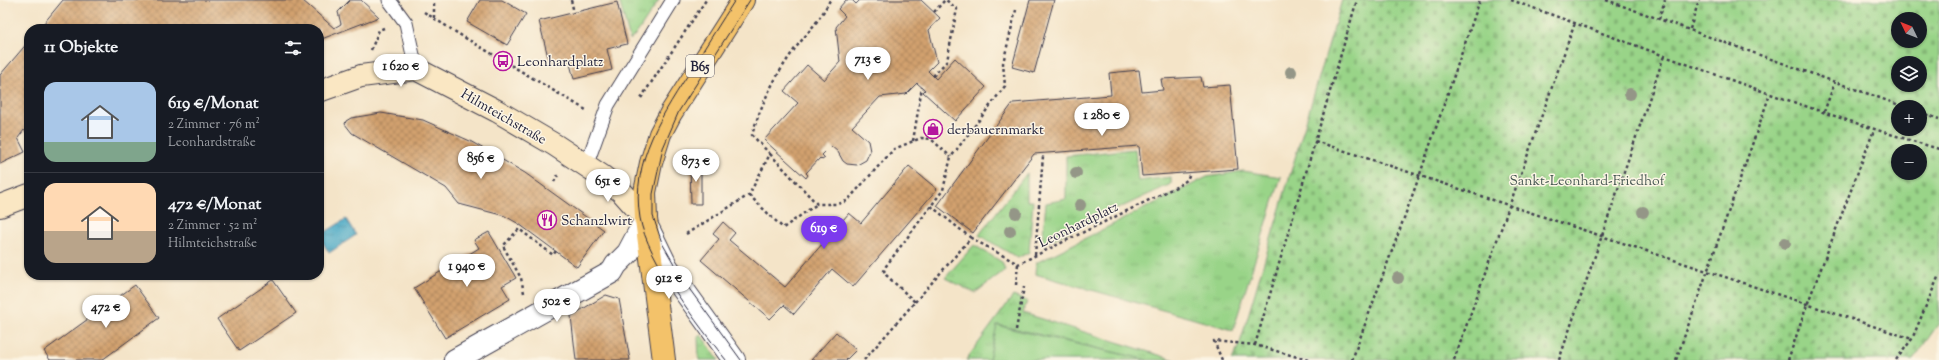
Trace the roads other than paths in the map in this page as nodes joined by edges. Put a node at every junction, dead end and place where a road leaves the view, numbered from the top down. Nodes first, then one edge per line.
1 (389, 0) edge
2 (673, 0) edge
3 (743, 0) edge
4 (416, 69) junction
5 (324, 89) edge
6 (586, 166) junction
7 (24, 197) edge
8 (0, 206) edge
9 (646, 219) junction
10 (455, 360) edge
11 (664, 360) edge
12 (734, 360) edge

1 - 4 lane
2 - 6 lane
3 - 9 main road, B65
4 - 5 main road
4 - 6 main road, Hilmteichstraße
6 - 9 main road, Hilmteichstraße
7 - 8 main road
9 - 10 street
9 - 11 main road, B65
9 - 12 street

